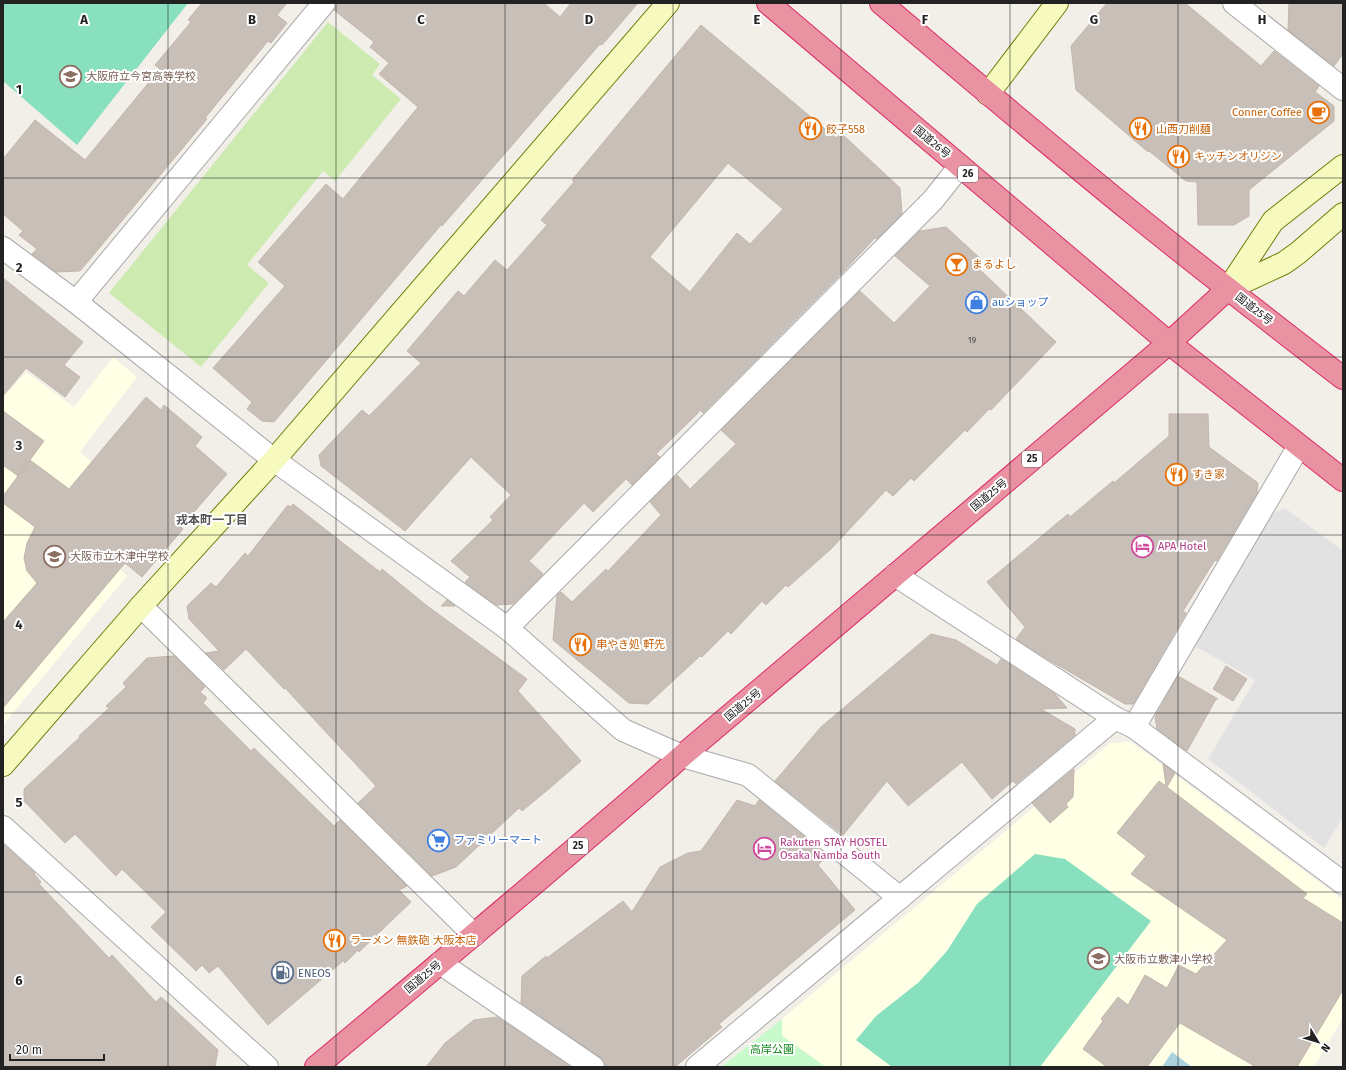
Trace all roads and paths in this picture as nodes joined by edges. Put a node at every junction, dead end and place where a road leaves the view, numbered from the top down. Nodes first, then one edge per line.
1 (324, 3) edge
2 (668, 3) edge
3 (768, 3) edge
4 (881, 3) edge
5 (1057, 3) edge
6 (1247, 6) edge
7 (1343, 88) edge
8 (988, 94) junction
9 (960, 166) junction
10 (1343, 166) edge
11 (1343, 214) edge
12 (3, 248) edge
13 (1228, 289) junction
14 (76, 302) junction
15 (1169, 343) junction
16 (1343, 378) edge
17 (1299, 446) junction
18 (274, 460) junction
19 (1343, 480) edge
20 (895, 575) junction
21 (141, 606) junction
22 (507, 628) junction
23 (1124, 723) junction
24 (682, 756) junction
25 (3, 765) edge
26 (3, 827) edge
27 (1343, 883) edge
28 (900, 898) junction
29 (474, 935) junction
30 (440, 963) junction
31 (267, 1067) edge
32 (316, 1067) edge
33 (593, 1067) edge
34 (697, 1067) edge

1 - 14 street
2 - 18 street
3 - 9 highway, 国道26号 / 26
4 - 8 highway
5 - 8 street
6 - 7 street
8 - 13 highway
9 - 15 highway, 国道26号 / 26
9 - 22 street
10 - 13 street
11 - 13 street
12 - 14 street
13 - 15 highway, 国道25号 / 25
13 - 16 highway, 国道25号
14 - 18 street
15 - 17 highway
15 - 20 highway, 国道25号 / 25
17 - 19 highway
17 - 23 street
18 - 21 street
18 - 22 street
20 - 23 street
20 - 24 highway, 国道25号 / 25
21 - 25 street
21 - 29 street
22 - 24 street
23 - 27 street
23 - 28 street
24 - 28 street
24 - 29 highway, 国道25号 / 25
26 - 31 street
28 - 34 street
29 - 30 highway, 国道25号 / 25
30 - 32 highway, 国道25号 / 25
30 - 33 street

